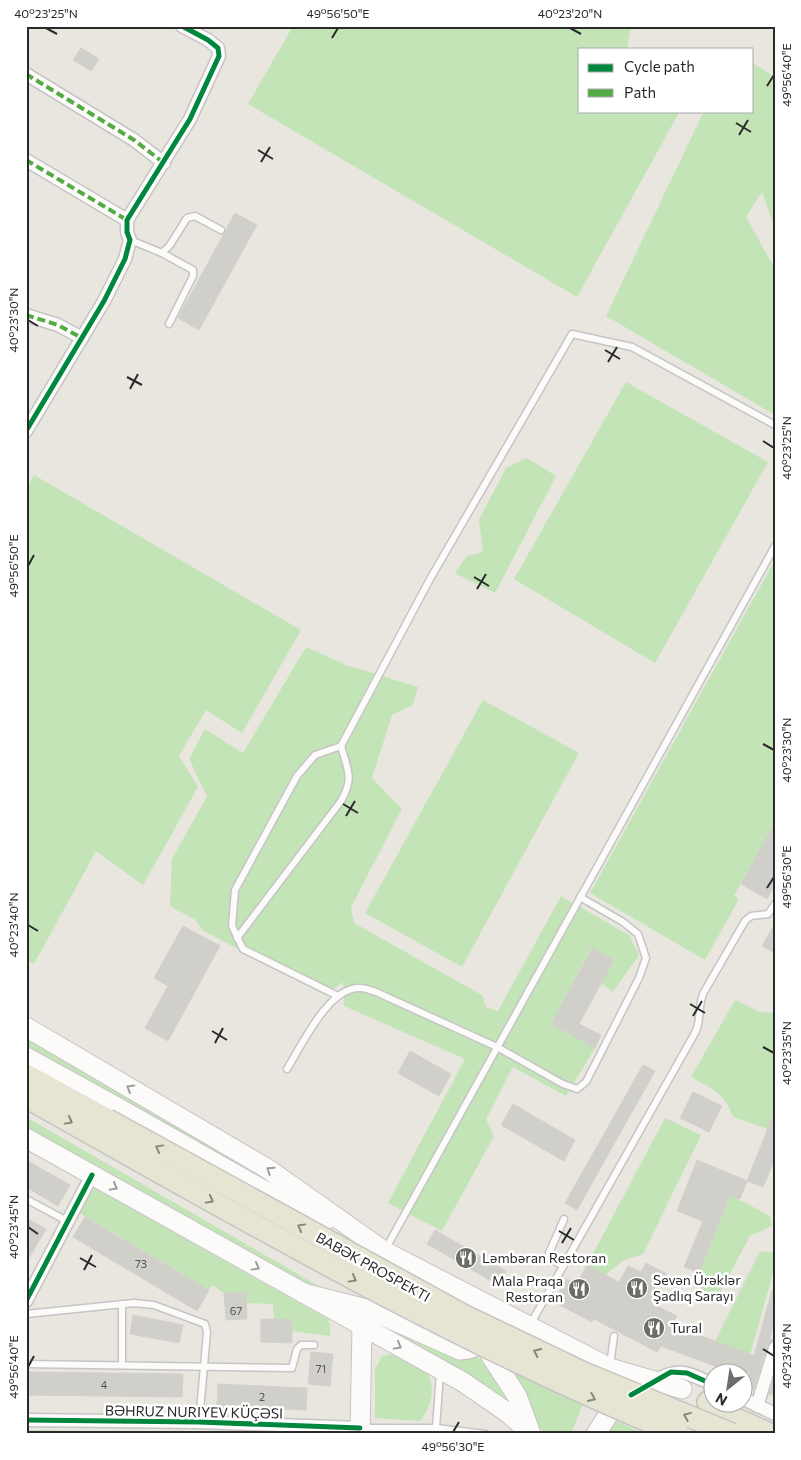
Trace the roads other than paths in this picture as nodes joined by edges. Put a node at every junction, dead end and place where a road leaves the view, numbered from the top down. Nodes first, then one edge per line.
1 (182, 26) edge
2 (26, 74) edge
3 (26, 160) edge
4 (164, 163) junction
5 (127, 220) junction
6 (221, 230) dead end
7 (130, 240) junction
8 (162, 253) junction
9 (26, 315) edge
10 (169, 324) dead end
11 (82, 338) junction
12 (775, 425) edge
13 (26, 431) edge
14 (775, 546) edge
15 (341, 746) junction
16 (580, 897) junction
17 (775, 904) edge
18 (237, 938) junction
19 (338, 996) junction
20 (26, 1027) edge
21 (497, 1047) junction
22 (26, 1057) edge
23 (288, 1069) dead end
24 (26, 1074) edge
25 (26, 1097) edge
26 (26, 1138) edge
27 (92, 1175) junction
28 (26, 1199) edge
29 (564, 1219) dead end
30 (67, 1222) junction
31 (384, 1251) junction
32 (563, 1266) junction
33 (303, 1293) junction
34 (26, 1301) edge
35 (122, 1304) junction
36 (26, 1314) edge
37 (362, 1326) junction
38 (529, 1327) junction
39 (614, 1336) dead end
40 (314, 1345) dead end
41 (775, 1348) edge
42 (26, 1364) edge
43 (122, 1364) junction
44 (204, 1367) junction
45 (610, 1368) junction
46 (440, 1369) junction
47 (653, 1382) junction
48 (682, 1389) junction
49 (704, 1389) edge
50 (704, 1393) edge
51 (631, 1395) junction
52 (754, 1404) edge
53 (757, 1406) junction
54 (720, 1412) edge
55 (728, 1412) edge
56 (775, 1414) edge
57 (26, 1420) edge
58 (199, 1422) junction
59 (436, 1428) junction
60 (360, 1431) edge
61 (531, 1433) edge
62 (486, 1434) edge
63 (596, 1434) edge
64 (679, 1434) edge
65 (732, 1434) edge
66 (770, 1434) edge

1 - 4 street
2 - 4 street
3 - 5 street
4 - 5 street
5 - 7 street
6 - 8 lane
7 - 8 lane
7 - 11 street
8 - 10 lane
9 - 11 street
11 - 13 street
12 - 15 lane
14 - 16 lane
15 - 18 lane
15 - 18 lane
16 - 21 lane
16 - 21 lane
17 - 32 lane
18 - 19 lane
19 - 21 lane
19 - 23 lane
31 -> 20 main road, BABƏK PROSPEKTI
21 - 31 lane
22 - 31 main road, bridge
65 -> 24 main road, BABƏK PROSPEKTI, bridge
25 -> 64 main road, BABƏK PROSPEKTI, bridge
26 - 27 main road
27 - 30 street
27 -> 33 main road
28 - 30 lane
29 - 32 lane
30 - 34 street
31 - 33 main road
31 - 38 main road, BABƏK PROSPEKTI
32 - 38 lane
33 - 37 main road
35 - 36 lane
35 - 43 lane
35 - 44 lane
37 -> 46 main road
37 - 60 main road
38 - 45 main road, BABƏK PROSPEKTI
38 - 61 main road
39 - 45 lane
40 - 44 lane
41 - 53 street
42 - 43 lane
43 - 44 lane
44 - 58 lane
45 - 47 main road, BABƏK PROSPEKTI
46 - 59 lane
46 - 61 main road
47 - 48 main road, BABƏK PROSPEKTI
47 - 49 street
47 - 51 street
48 - 50 main road
48 - 51 main road
51 - 63 main road
52 - 53 street
53 - 56 street
54 - 65 main road
55 - 66 main road
57 - 58 street, BƏHRUZ NURIYEV KÜÇƏSI
58 - 60 street, BƏHRUZ NURIYEV KÜÇƏSI
59 - 60 lane
59 - 62 lane

